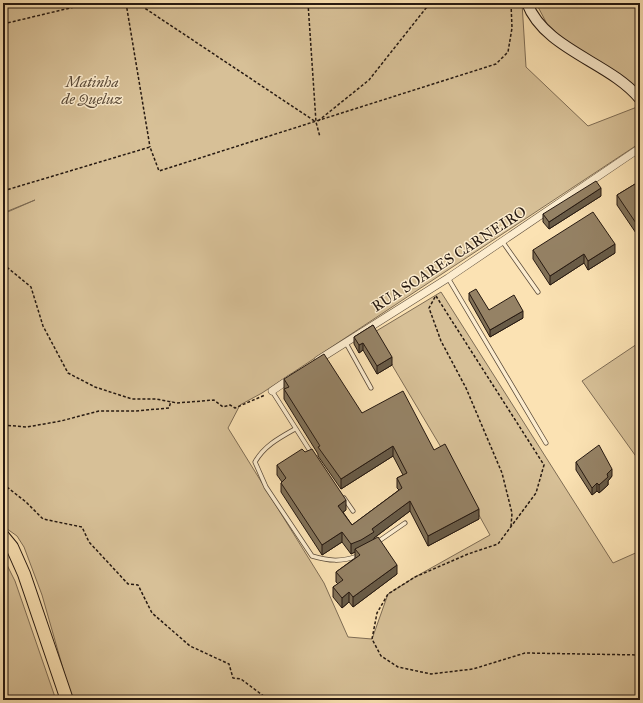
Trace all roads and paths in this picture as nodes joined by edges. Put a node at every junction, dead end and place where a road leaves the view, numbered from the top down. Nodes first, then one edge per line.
1 (91, 3) edge
2 (126, 3) edge
3 (137, 3) edge
4 (308, 3) edge
5 (430, 3) edge
6 (511, 3) edge
7 (527, 3) edge
8 (3, 24) edge
9 (640, 99) edge
10 (316, 122) junction
11 (320, 137) dead end
12 (150, 147) junction
13 (640, 148) edge
14 (3, 191) edge
15 (502, 241) junction
16 (3, 264) edge
17 (448, 278) junction
18 (538, 292) dead end
19 (346, 342) junction
20 (308, 366) edge
21 (296, 375) edge
22 (371, 388) dead end
23 (272, 391) junction
24 (171, 401) junction
25 (3, 425) edge
26 (295, 429) junction
27 (546, 443) dead end
28 (316, 459) edge
29 (3, 484) edge
30 (339, 492) edge
31 (353, 511) dead end
32 (405, 523) dead end
33 (511, 527) junction
34 (3, 536) edge
35 (370, 548) edge
36 (365, 552) edge
37 (640, 655) edge
38 (67, 700) edge
39 (269, 700) edge

1 - 8 path
2 - 12 path
3 - 10 path
4 - 10 path
5 - 10 path
6 - 10 path
7 - 9 street
10 - 11 path
10 - 12 path
12 - 14 path
13 - 15 street, RUA SOARES CARNEIRO
15 - 17 street, RUA SOARES CARNEIRO
15 - 18 lane
16 - 24 path
17 - 19 street, RUA SOARES CARNEIRO
17 - 27 lane
19 - 20 street, RUA SOARES CARNEIRO
19 - 22 lane
21 - 23 street
23 - 24 path
23 - 26 lane
24 - 25 path
26 - 28 lane
26 - 36 lane
29 - 39 path
30 - 31 lane
32 - 35 lane
33 - 33 path
33 - 37 path
34 - 38 main road

